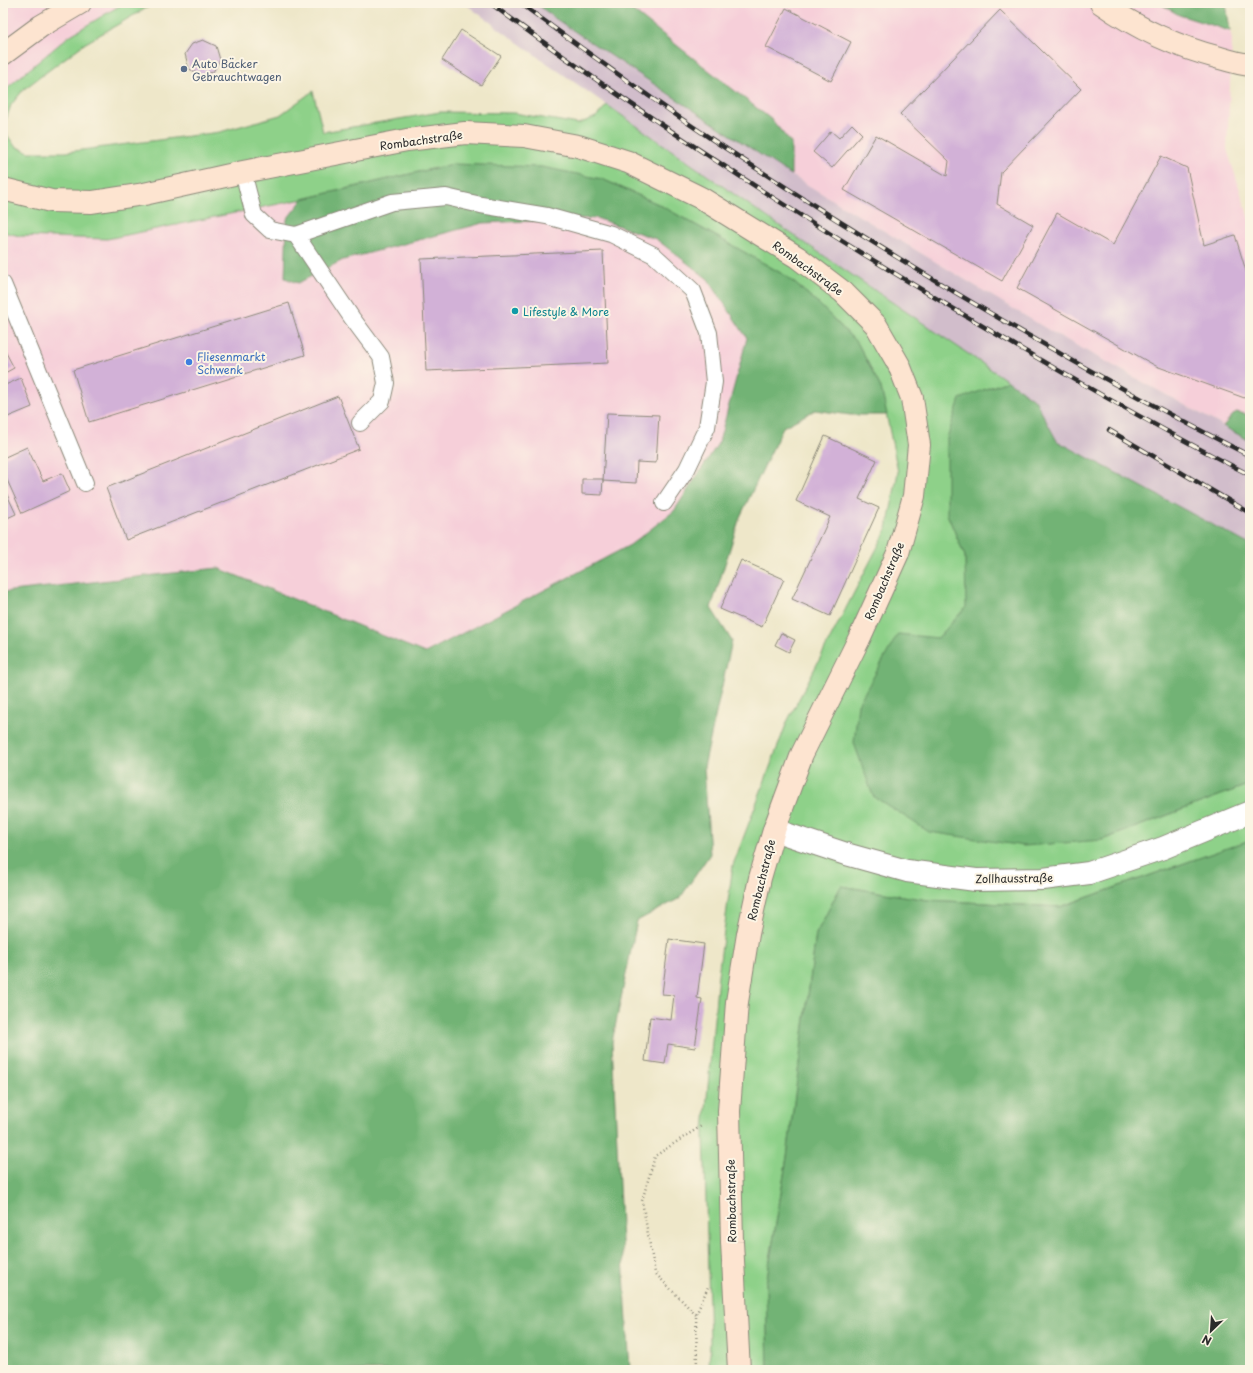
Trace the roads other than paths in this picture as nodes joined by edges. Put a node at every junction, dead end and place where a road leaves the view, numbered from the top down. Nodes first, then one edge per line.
1 (80, 3) edge
2 (1102, 3) edge
3 (3, 54) edge
4 (1250, 65) edge
5 (243, 172) junction
6 (3, 190) edge
7 (296, 235) junction
8 (3, 284) edge
9 (360, 423) dead end
10 (85, 483) dead end
11 (664, 503) dead end
12 (1250, 812) edge
13 (774, 830) junction
14 (739, 1370) edge

1 - 3 main road
2 - 4 main road
5 - 6 main road, Rombachstraße
5 - 7 lane
5 - 13 main road, Rombachstraße
7 - 9 lane
7 - 11 lane
8 - 10 lane
12 - 13 street, Zollhausstraße
13 - 14 main road, Rombachstraße

